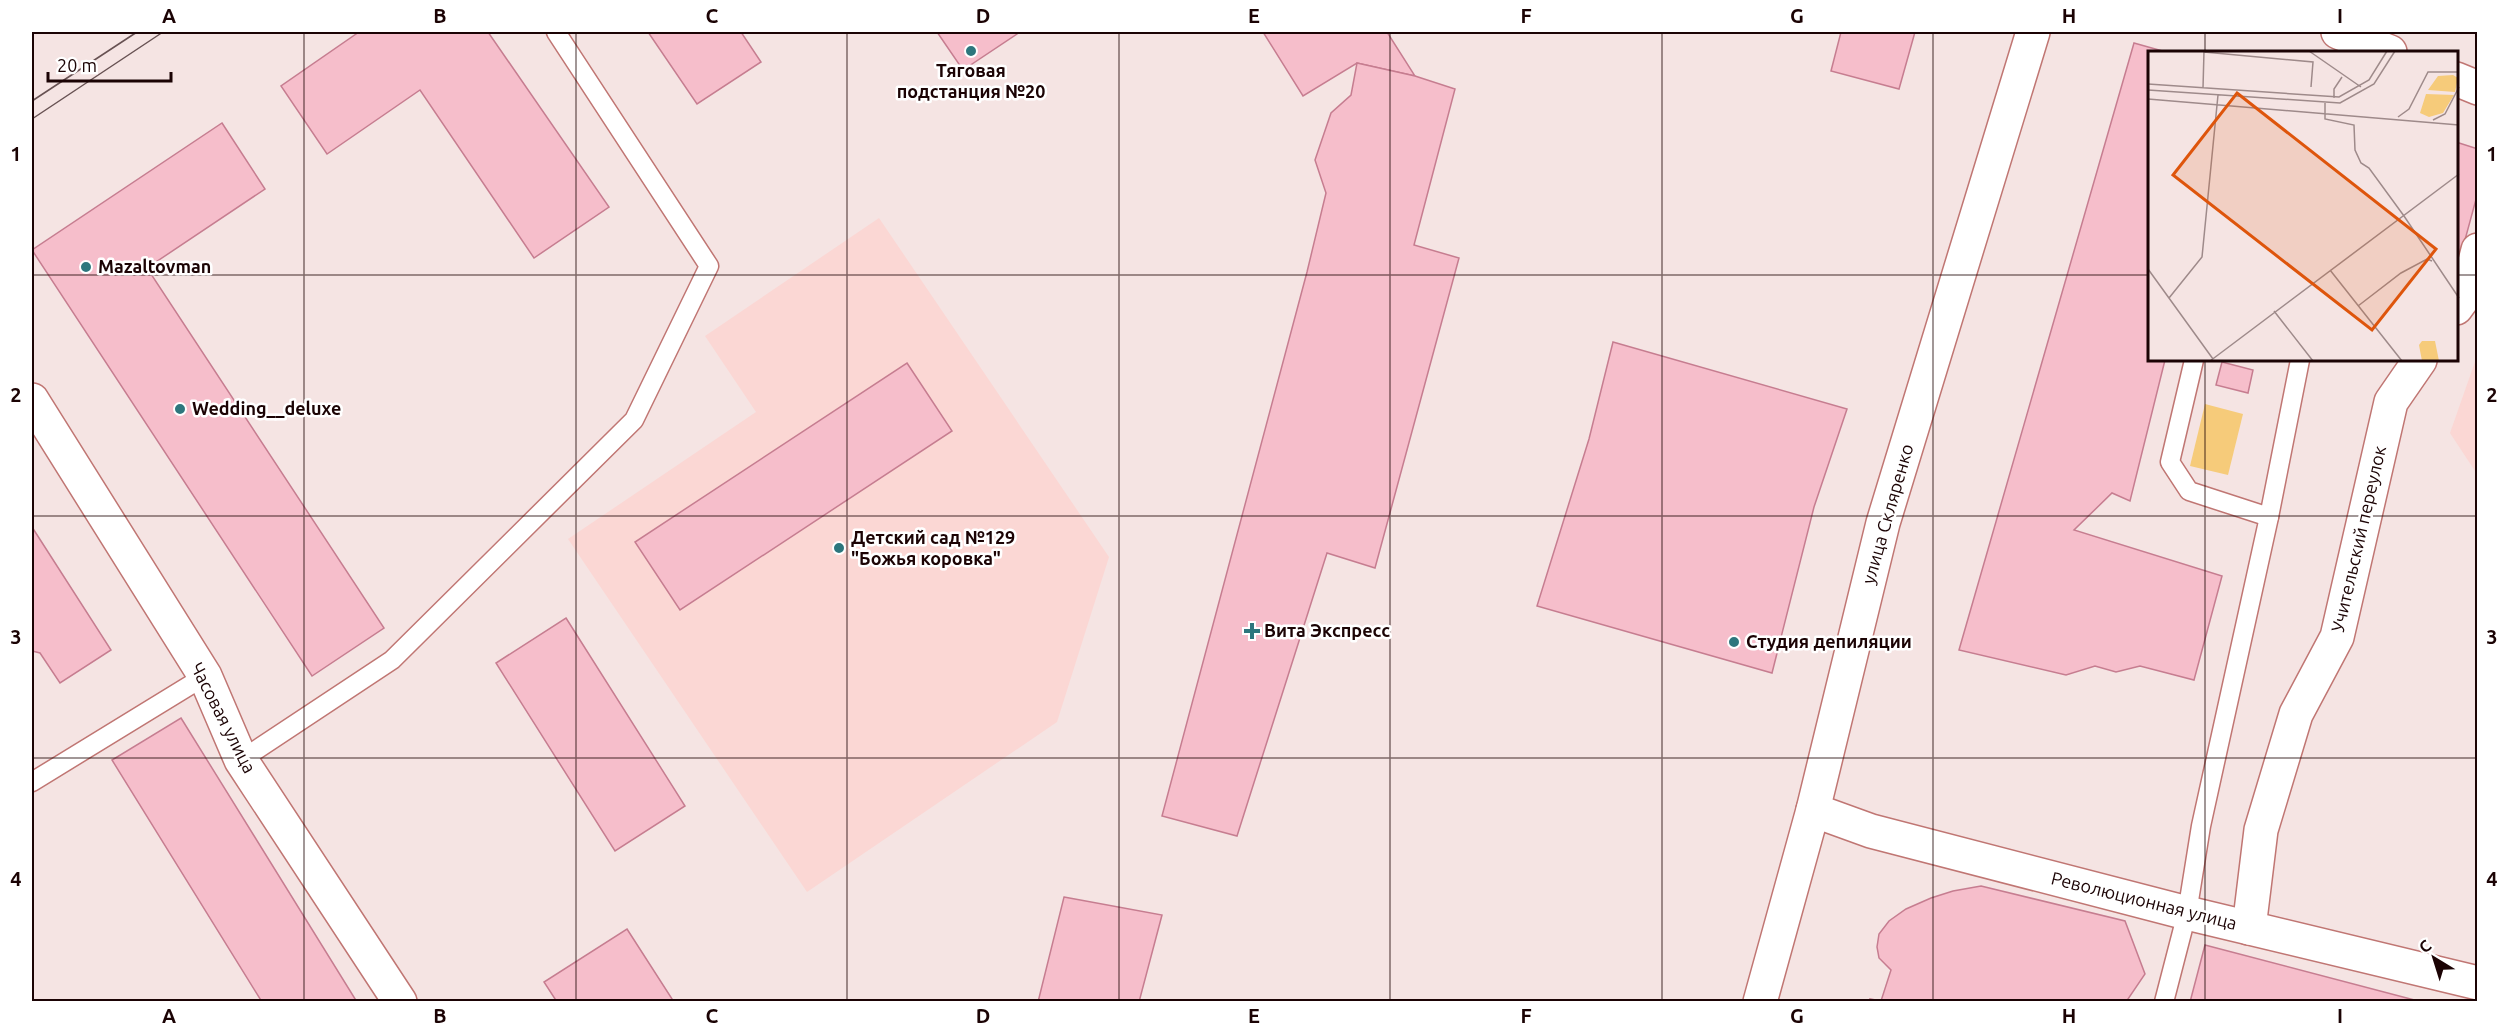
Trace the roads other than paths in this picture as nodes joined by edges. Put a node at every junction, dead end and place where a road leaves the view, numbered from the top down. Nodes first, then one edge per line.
1 (556, 32) edge
2 (2033, 32) edge
3 (2338, 32) edge
4 (2387, 51) edge
5 (2458, 79) edge
6 (2478, 88) edge
7 (2478, 250) edge
8 (2458, 306) edge
9 (2194, 362) edge
10 (2300, 362) edge
11 (2419, 362) edge
12 (32, 400) edge
13 (2269, 517) junction
14 (205, 676) junction
15 (241, 760) junction
16 (32, 782) edge
17 (1813, 810) junction
18 (2187, 913) junction
19 (2249, 928) junction
20 (2478, 983) edge
21 (400, 1002) edge
22 (1760, 1002) edge
23 (2164, 1002) edge

1 - 15 lane
2 - 17 street, улица Скляренко
3 - 4 street
5 - 6 street
7 - 8 street
9 - 13 lane
10 - 13 lane
11 - 19 street, Учительский переулок
12 - 14 street, Часовая улица
13 - 18 lane
14 - 15 street, Часовая улица
14 - 16 lane
15 - 21 street, Часовая улица
17 - 18 street, Революционная улица
17 - 22 street, улица Скляренко
18 - 19 street, Революционная улица
18 - 23 lane
19 - 20 street, Революционная улица

